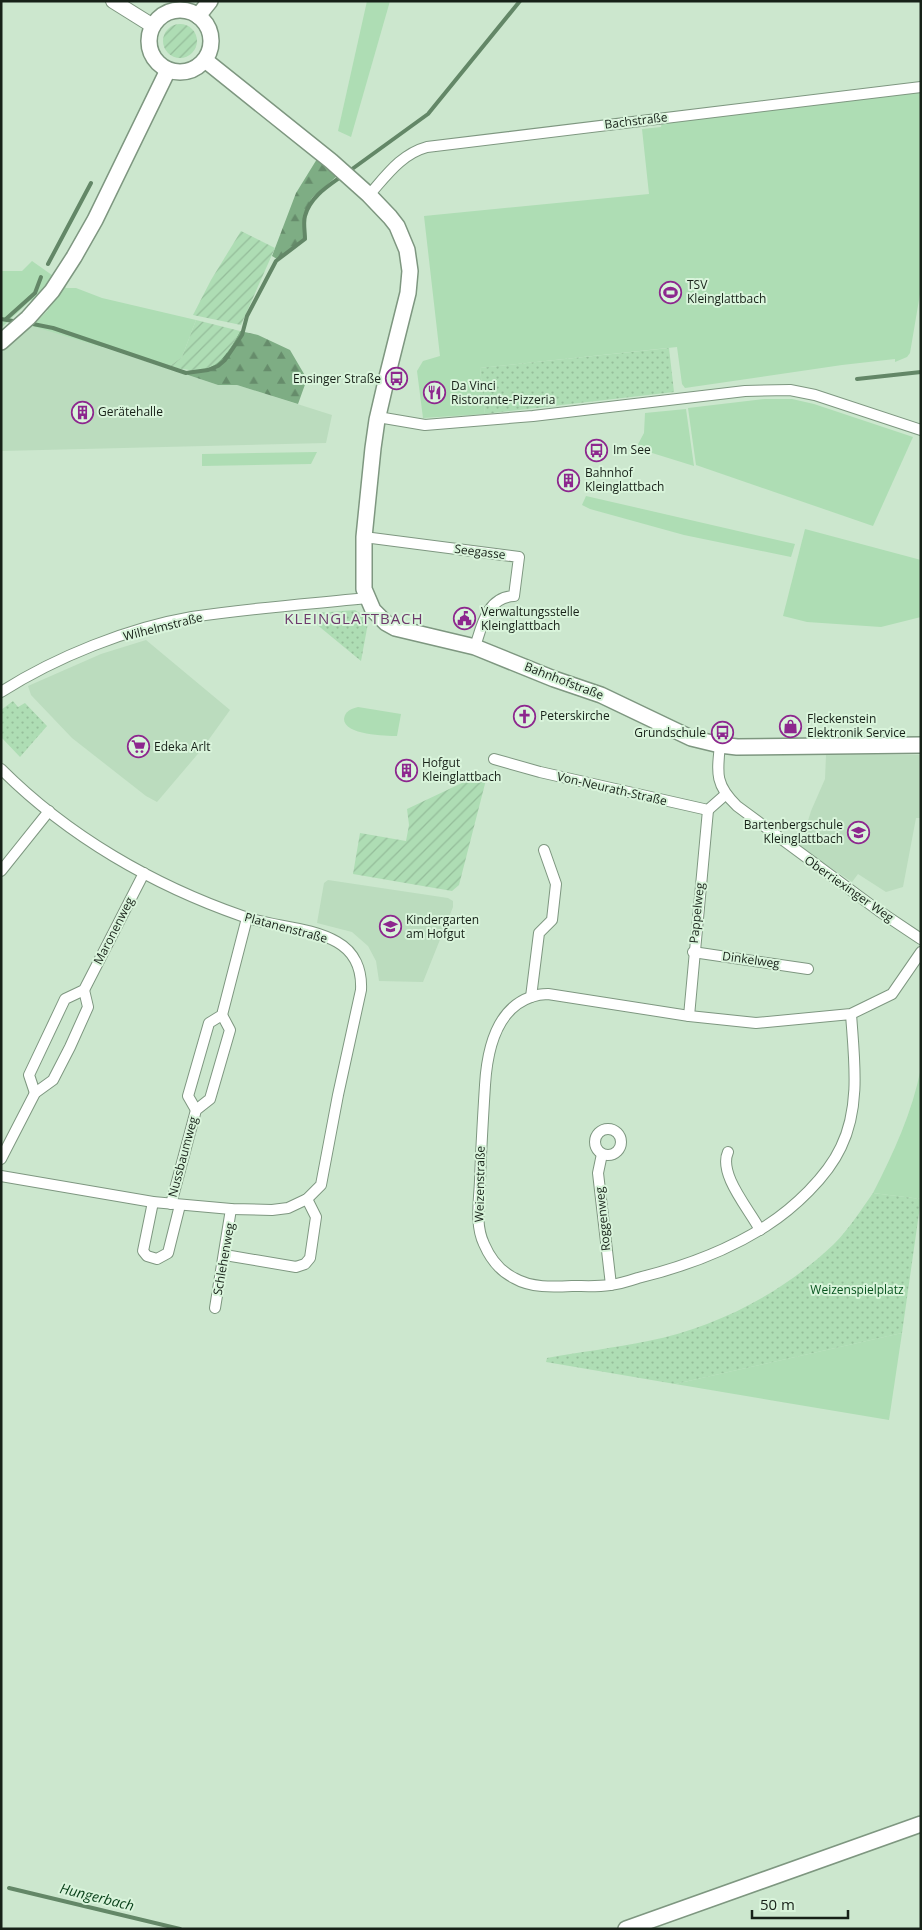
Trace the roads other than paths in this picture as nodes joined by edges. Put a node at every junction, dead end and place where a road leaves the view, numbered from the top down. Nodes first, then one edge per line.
1 (113, 1) edge
2 (210, 1) edge
3 (198, 16) junction
4 (153, 26) junction
5 (205, 60) junction
6 (168, 70) junction
7 (921, 87) edge
8 (369, 195) junction
9 (1, 342) edge
10 (378, 417) junction
11 (921, 430) edge
12 (364, 537) junction
13 (366, 598) junction
14 (475, 646) junction
15 (1, 692) edge
16 (921, 744) edge
17 (720, 745) junction
18 (494, 759) dead end
19 (1, 769) edge
20 (725, 795) junction
21 (708, 810) junction
22 (49, 811) junction
23 (544, 850) dead end
24 (1, 871) edge
25 (144, 873) junction
26 (247, 918) junction
27 (921, 939) edge
28 (693, 952) junction
29 (921, 952) edge
30 (808, 969) dead end
31 (84, 990) junction
32 (531, 997) junction
33 (851, 1014) junction
34 (222, 1015) junction
35 (689, 1016) junction
36 (35, 1093) junction
37 (196, 1110) junction
38 (728, 1152) dead end
39 (602, 1154) dead end
40 (1, 1159) edge
41 (1, 1176) edge
42 (307, 1199) junction
43 (153, 1202) junction
44 (175, 1204) junction
45 (231, 1209) junction
46 (760, 1230) junction
47 (225, 1255) junction
48 (610, 1285) junction
49 (215, 1308) dead end
50 (921, 1824) edge
51 (626, 1929) edge

1 - 4 street
2 - 3 main road
3 - 4 main road
3 - 5 main road
4 - 6 main road
5 - 6 main road
5 - 8 main road
6 - 9 main road
7 - 8 street, Bachstraße
8 - 10 main road
10 - 11 street
10 - 12 main road
12 - 13 main road
12 - 14 street, Seegasse
13 - 14 main road, Bahnhofstraße
13 - 15 street, Wilhelmstraße
14 - 17 main road, Bahnhofstraße
16 - 17 main road, Bahnhofstraße
17 - 20 street
18 - 21 street, Von-Neurath-Straße
19 - 22 street, Platanenstraße
20 - 21 street
20 - 27 street, Oberriexinger Weg
21 - 28 street, Pappelweg
22 - 24 street
22 - 25 street, Platanenstraße
23 - 32 street
25 - 26 street, Platanenstraße
25 - 31 street, Maronenweg
26 - 34 street, Nussbaumweg
26 - 42 street, Platanenstraße
28 - 30 street, Dinkelweg
28 - 35 street, Pappelweg
29 - 33 street, Weizenstraße
31 - 36 street, Maronenweg
31 - 36 street
32 - 35 street, Weizenstraße
32 - 48 street, Weizenstraße
33 - 35 street, Weizenstraße
33 - 46 street, Weizenstraße
34 - 37 street, Nussbaumweg
34 - 37 street, Nussbaumweg
36 - 40 street, Maronenweg
37 - 44 street, Nussbaumweg
38 - 46 street
39 - 48 street, Roggenweg
41 - 43 street, Platanenstraße
42 - 45 street, Platanenstraße
42 - 47 street
43 - 44 street, Platanenstraße
43 - 44 street, Nussbaumweg
44 - 45 street, Platanenstraße
45 - 47 street, Schlehenweg
46 - 48 street, Weizenstraße
47 - 49 street, Schlehenweg
50 - 51 main road

